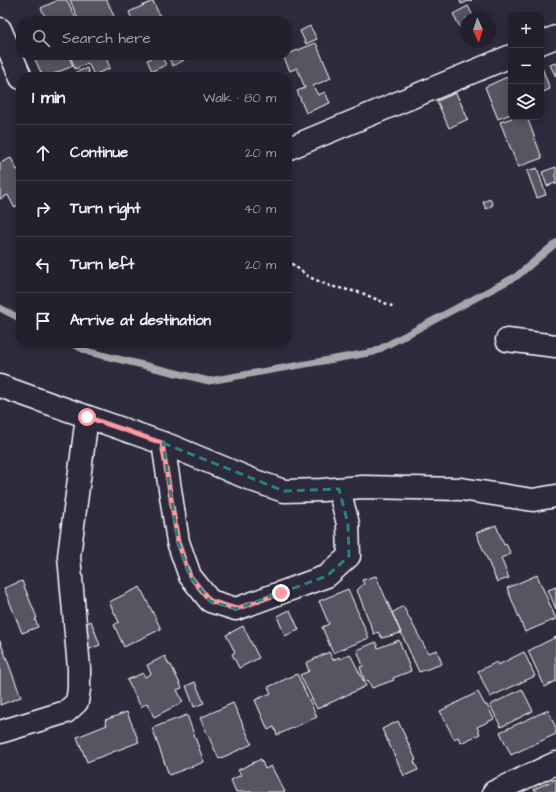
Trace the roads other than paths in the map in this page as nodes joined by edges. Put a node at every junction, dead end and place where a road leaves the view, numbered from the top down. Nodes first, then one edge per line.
1 (0, 29) edge
2 (556, 37) edge
3 (544, 42) edge
4 (508, 57) edge
5 (18, 72) edge
6 (292, 146) edge
7 (507, 340) dead end
8 (556, 346) edge
9 (0, 386) edge
10 (87, 417) junction
11 (162, 443) junction
12 (339, 489) junction
13 (556, 496) edge
14 (0, 732) edge
15 (556, 763) edge
16 (494, 792) edge

1 - 5 street
2 - 3 street
4 - 6 street
7 - 8 street
9 - 10 street
10 - 11 street
10 - 14 street
11 - 12 street
11 - 12 street
12 - 13 street
15 - 16 street

